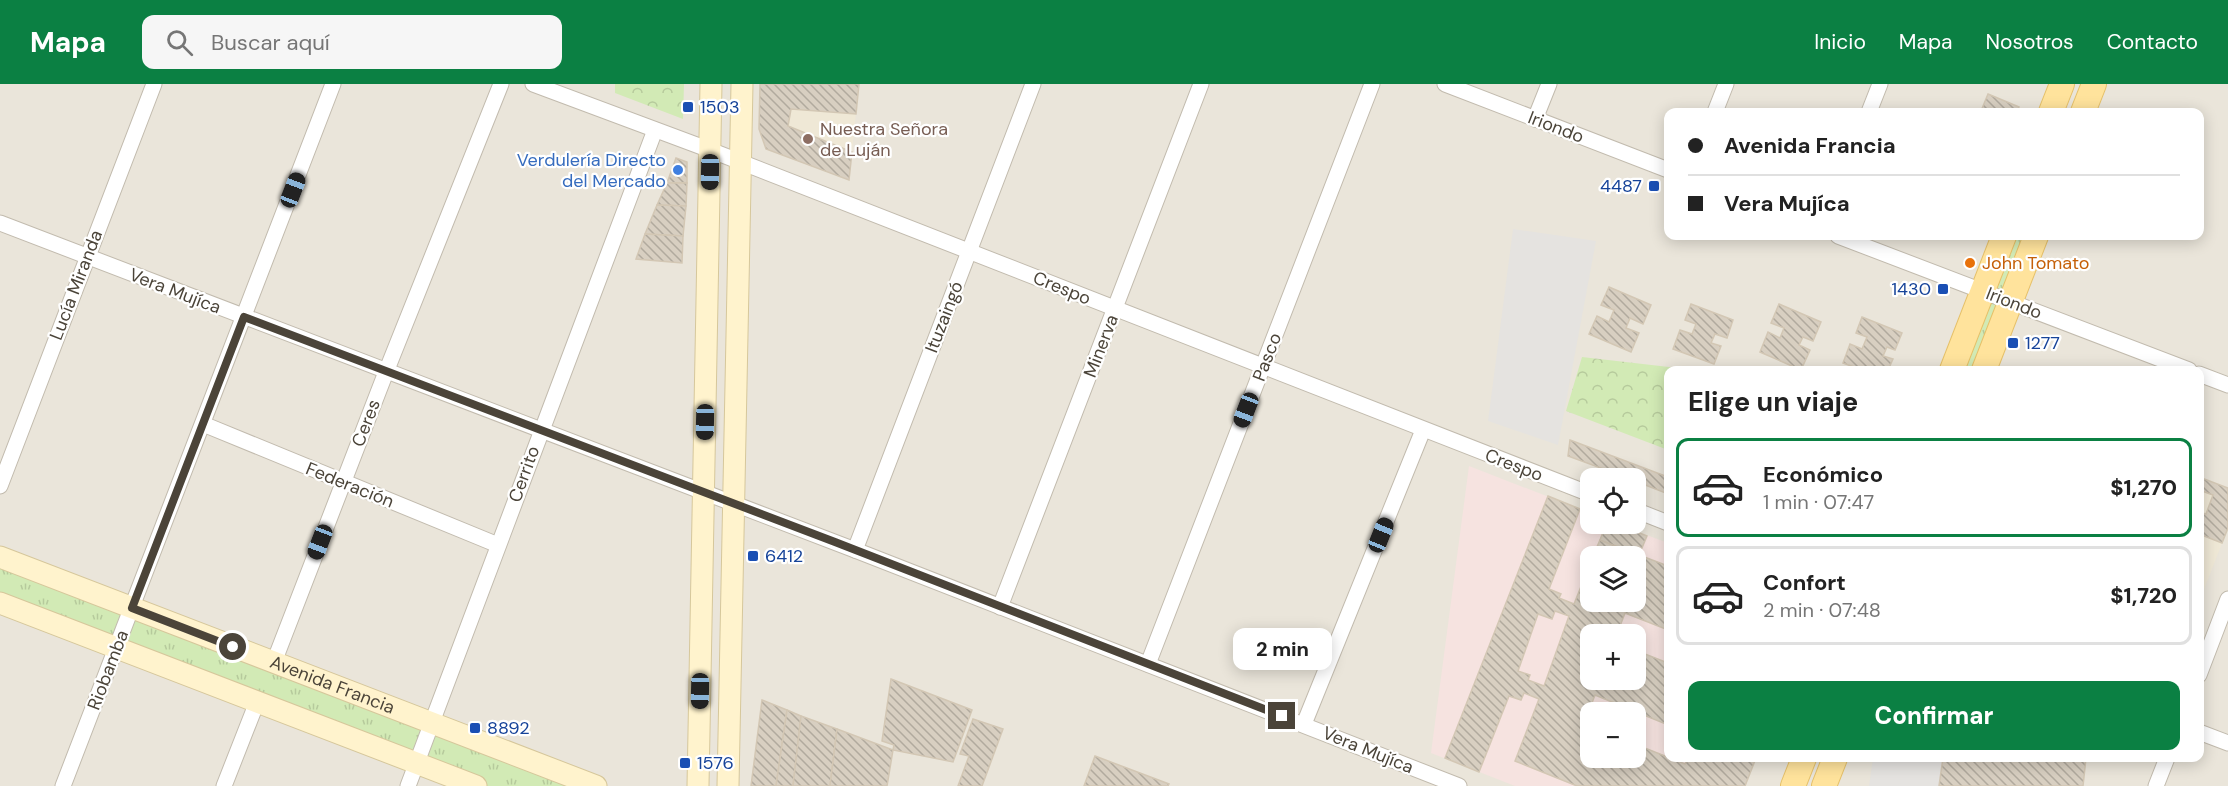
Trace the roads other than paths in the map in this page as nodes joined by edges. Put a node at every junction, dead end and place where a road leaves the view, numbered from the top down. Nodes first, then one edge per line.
1 (154, 84) edge
2 (333, 84) edge
3 (501, 84) edge
4 (533, 84) edge
5 (711, 84) edge
6 (742, 84) edge
7 (1033, 84) edge
8 (1202, 84) edge
9 (1372, 84) edge
10 (1445, 84) edge
11 (1549, 84) edge
12 (1726, 84) edge
13 (1880, 84) edge
14 (2062, 84) edge
15 (2094, 84) edge
16 (1717, 108) edge
17 (1871, 108) edge
18 (2053, 108) edge
19 (2085, 108) edge
20 (1535, 119) junction
21 (655, 130) junction
22 (710, 150) junction
23 (740, 162) junction
24 (1664, 168) edge
25 (0, 223) edge
26 (1849, 240) edge
27 (2002, 240) edge
28 (2034, 240) edge
29 (969, 252) junction
30 (87, 257) junction
31 (1983, 291) junction
32 (2010, 302) junction
33 (1116, 309) junction
34 (244, 317) junction
35 (1954, 366) edge
36 (1986, 366) edge
37 (2178, 366) edge
38 (1263, 367) junction
39 (386, 372) junction
40 (2204, 376) edge
41 (2228, 385) edge
42 (202, 424) junction
43 (1423, 430) junction
44 (540, 431) junction
45 (344, 482) junction
46 (0, 486) edge
47 (1580, 490) edge
48 (704, 492) junction
49 (733, 503) junction
50 (1646, 514) edge
51 (1664, 521) edge
52 (498, 545) junction
53 (855, 550) junction
54 (0, 557) edge
55 (2228, 599) edge
56 (0, 603) edge
57 (132, 608) junction
58 (1000, 608) junction
59 (116, 648) junction
60 (274, 662) junction
61 (2204, 662) edge
62 (1148, 664) junction
63 (257, 702) junction
64 (433, 723) junction
65 (1304, 724) junction
66 (2204, 734) edge
67 (2228, 743) edge
68 (1802, 762) edge
69 (1833, 762) edge
70 (2165, 762) edge
71 (417, 763) junction
72 (63, 786) edge
73 (224, 786) edge
74 (408, 786) edge
75 (476, 786) edge
76 (596, 786) edge
77 (698, 786) edge
78 (728, 786) edge
79 (1459, 786) edge
80 (1793, 786) edge
81 (1824, 786) edge
82 (2156, 786) edge

1 - 30 street, Lucía Miranda
2 - 34 street, Riobamba
3 - 39 street, Ceres
4 - 21 street, Crespo
5 - 22 main road
6 - 23 main road
7 - 29 street, Ituzaingó
8 - 33 street, Minerva
9 - 38 street, Pasco
10 - 20 street, Iriondo
11 - 20 street
12 - 16 street
13 - 17 street
14 - 18 main road
15 - 19 main road
20 - 24 street, Iriondo
21 - 22 street, Crespo
21 - 44 street, Cerrito
22 - 23 street, Crespo
22 - 48 main road
23 - 29 street, Crespo
23 - 49 main road
25 - 30 street, Vera Mujíca
26 - 31 street, Iriondo
27 - 31 main road
28 - 32 main road
29 - 33 street, Crespo
29 - 53 street, Ituzaingó
30 - 34 street, Vera Mujíca
30 - 46 street, Lucía Miranda
31 - 32 street, Iriondo
31 - 35 main road
32 - 36 main road
32 - 37 street, Iriondo
33 - 38 street, Crespo
33 - 58 street, Minerva
34 - 39 street, Vera Mujíca
34 - 42 street, Riobamba
38 - 43 street, Crespo
38 - 62 street, Pasco
39 - 44 street, Vera Mujíca
39 - 45 street, Ceres
40 - 41 street
42 - 45 street, Federación
42 - 57 street, Riobamba
43 - 47 street, Crespo
43 - 65 street
44 - 48 street, Vera Mujíca
44 - 52 street, Cerrito
45 - 52 street, Federación
45 - 60 street, Ceres
48 - 49 street, Vera Mujíca
48 - 77 main road
49 - 53 street, Vera Mujíca
49 - 78 main road
50 - 51 street
52 - 64 street, Cerrito
53 - 58 street, Vera Mujíca
54 - 57 main road, Avenida Francia
55 - 61 street
56 - 59 main road
57 - 59 street, Riobamba
57 - 60 main road, Avenida Francia
58 - 62 street, Vera Mujíca
59 - 63 main road
59 - 72 street, Riobamba
60 - 64 main road, Avenida Francia
62 - 65 street, Vera Mujíca
63 - 71 main road
63 - 73 street
64 - 71 street, Cerrito
64 - 76 main road, Avenida Francia
65 - 79 street, Vera Mujíca
66 - 67 street
68 - 80 main road
69 - 81 main road
70 - 82 street
71 - 74 street, Cerrito
71 - 75 main road

